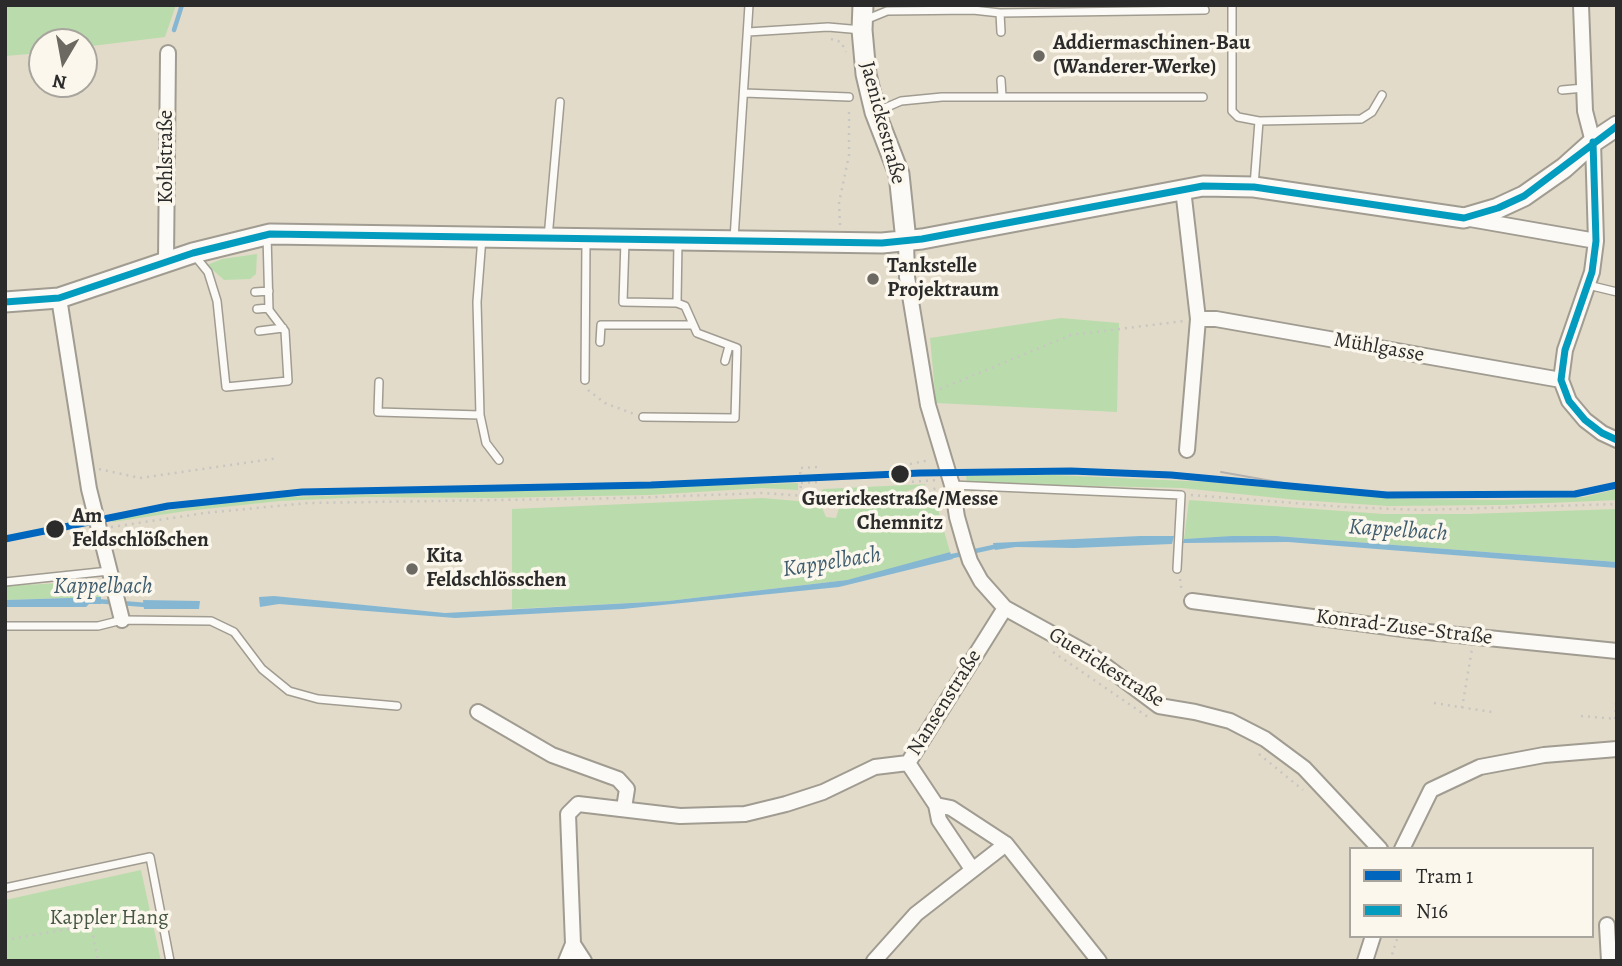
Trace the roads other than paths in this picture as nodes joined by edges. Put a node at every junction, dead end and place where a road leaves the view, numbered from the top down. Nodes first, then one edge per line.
1 (750, 5) edge
2 (1232, 5) edge
3 (1581, 5) edge
4 (1205, 10) dead end
5 (1000, 13) junction
6 (862, 19) edge
7 (748, 32) junction
8 (1001, 32) dead end
9 (168, 52) dead end
10 (1002, 80) dead end
11 (1584, 88) junction
12 (1562, 90) dead end
13 (744, 93) junction
14 (1382, 95) dead end
15 (1002, 96) junction
16 (849, 97) road end
17 (1203, 97) dead end
18 (560, 102) dead end
19 (876, 112) junction
20 (1259, 121) junction
21 (1617, 126) edge
22 (1593, 142) junction
23 (1254, 187) junction
24 (1183, 189) junction
25 (1464, 218) junction
26 (267, 235) junction
27 (482, 236) junction
28 (548, 238) junction
29 (586, 239) junction
30 (625, 240) junction
31 (678, 241) junction
32 (906, 241) junction
33 (1596, 241) junction
34 (734, 242) junction
35 (193, 253) junction
36 (166, 261) junction
37 (1588, 285) junction
38 (269, 291) junction
39 (255, 292) dead end
40 (1617, 292) edge
41 (59, 298) junction
42 (5, 302) edge
43 (677, 303) junction
44 (269, 308) junction
45 (257, 309) dead end
46 (1198, 319) junction
47 (694, 325) junction
48 (283, 328) junction
49 (259, 331) dead end
50 (600, 342) dead end
51 (729, 346) junction
52 (726, 361) dead end
53 (584, 380) road end
54 (1561, 380) junction
55 (379, 382) dead end
56 (480, 415) junction
57 (643, 417) road end
58 (1617, 440) edge
59 (1186, 450) dead end
60 (499, 460) dead end
61 (951, 483) junction
62 (1177, 569) dead end
63 (110, 571) junction
64 (5, 582) edge
65 (1187, 598) road end
66 (1005, 608) junction
67 (122, 620) junction
68 (5, 626) edge
69 (1617, 652) edge
70 (397, 706) dead end
71 (478, 712) dead end
72 (1617, 749) edge
73 (908, 763) junction
74 (936, 805) junction
75 (624, 808) junction
76 (1006, 844) junction
77 (1378, 847) edge
78 (1403, 847) edge
79 (972, 869) junction
80 (5, 888) edge
81 (1594, 920) edge
82 (1612, 925) edge
83 (1372, 938) edge
84 (573, 944) junction
85 (170, 961) edge
86 (566, 961) edge
87 (584, 961) edge
88 (874, 961) edge
89 (1099, 961) edge
90 (1365, 961) edge
91 (1609, 961) edge

1 - 7 lane
2 - 20 lane
3 - 11 street
4 - 5 lane
5 - 6 lane
5 - 8 lane
6 - 7 lane
6 - 19 main road, Jaenickestraße
7 - 13 lane
9 - 36 street, Kohlstraße
10 - 15 lane
11 - 12 lane
11 - 22 street
13 - 16 lane
13 - 34 lane
14 - 20 lane
15 - 17 lane
15 - 19 lane
18 - 28 lane
19 - 32 main road, Jaenickestraße
20 - 23 lane
21 - 22 main road
22 - 25 main road
22 - 33 street
23 - 24 main road
23 - 25 main road
24 - 32 main road
24 - 46 street
25 - 33 street
26 - 27 main road
26 - 35 main road
26 - 38 lane
27 - 28 main road
27 - 56 lane
28 - 29 main road
29 - 30 main road
29 - 53 lane
30 - 31 main road
30 - 43 lane
31 - 34 main road
31 - 43 lane
32 - 34 main road
32 - 61 street, Guerickestraße
33 - 37 street
35 - 36 main road
35 - 48 lane
36 - 41 main road
37 - 40 lane
37 - 54 street
38 - 39 lane
38 - 44 lane
41 - 42 main road
41 - 63 street
43 - 47 lane
44 - 45 lane
44 - 48 lane
46 - 54 street, Mühlgasse
46 - 59 street
47 - 50 lane
47 - 51 lane
48 - 49 lane
51 - 52 lane
51 - 57 lane
54 - 58 street
55 - 56 lane
56 - 60 lane
61 - 62 lane
61 - 66 street, Guerickestraße
63 - 64 lane
63 - 67 street
65 - 69 street, Konrad-Zuse-Straße
66 - 73 street, Nansenstraße
66 - 77 street, Guerickestraße
67 - 68 lane
67 - 70 lane
71 - 75 street
72 - 78 street
73 - 74 street
73 - 75 street, Nansenstraße
74 - 76 street
74 - 79 street
75 - 84 street, Nansenstraße
76 - 79 street
76 - 89 street
79 - 88 street
80 - 85 lane
81 - 82 street
82 - 91 street
83 - 90 street
84 - 86 street
84 - 87 street

